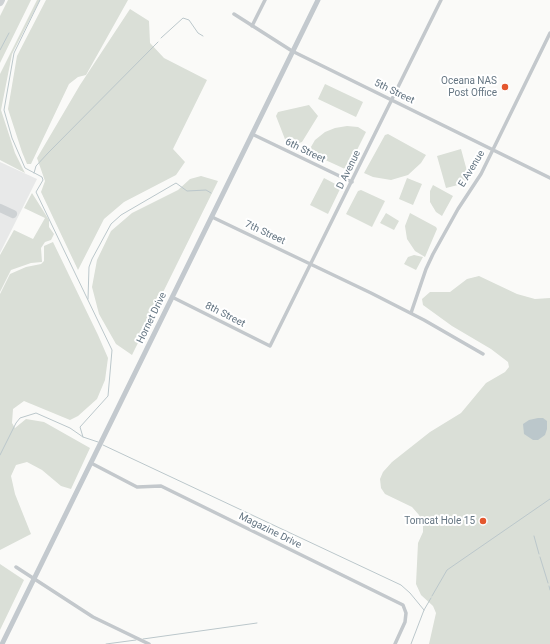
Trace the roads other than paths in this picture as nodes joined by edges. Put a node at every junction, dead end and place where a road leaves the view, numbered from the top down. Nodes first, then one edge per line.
1 (265, 0) edge
2 (318, 0) edge
3 (441, 0) edge
4 (234, 14) dead end
5 (252, 26) junction
6 (550, 33) edge
7 (292, 52) junction
8 (392, 101) junction
9 (252, 134) junction
10 (493, 150) junction
11 (550, 178) edge
12 (352, 182) junction
13 (212, 217) junction
14 (312, 264) junction
15 (172, 297) junction
16 (411, 313) junction
17 (270, 346) joint
18 (483, 354) dead end
19 (91, 464) junction
20 (16, 567) dead end
21 (34, 579) junction
22 (2, 644) edge
23 (149, 644) edge
24 (395, 644) edge

1 - 5 street
2 - 7 main road, Hornet Drive
3 - 8 street, D Avenue
4 - 5 street, 5th Street
5 - 7 street, 5th Street
6 - 10 street, E Avenue
7 - 8 street, 5th Street
7 - 9 main road, Hornet Drive
8 - 10 street, 5th Street
8 - 12 street, D Avenue
9 - 12 street, 6th Street
9 - 13 main road, Hornet Drive
10 - 11 street, 5th Street
10 - 16 street, E Avenue
12 - 14 street, D Avenue
13 - 14 street, 7th Street
13 - 15 main road, Hornet Drive
14 - 16 street, 7th Street
14 - 17 street, D Avenue
15 - 17 street, 8th Street
15 - 19 main road, Hornet Drive
16 - 18 street, 7th Street
19 - 21 main road, Hornet Drive
19 - 24 street, Magazine Drive
20 - 21 street
21 - 22 main road, Hornet Drive
21 - 23 street

